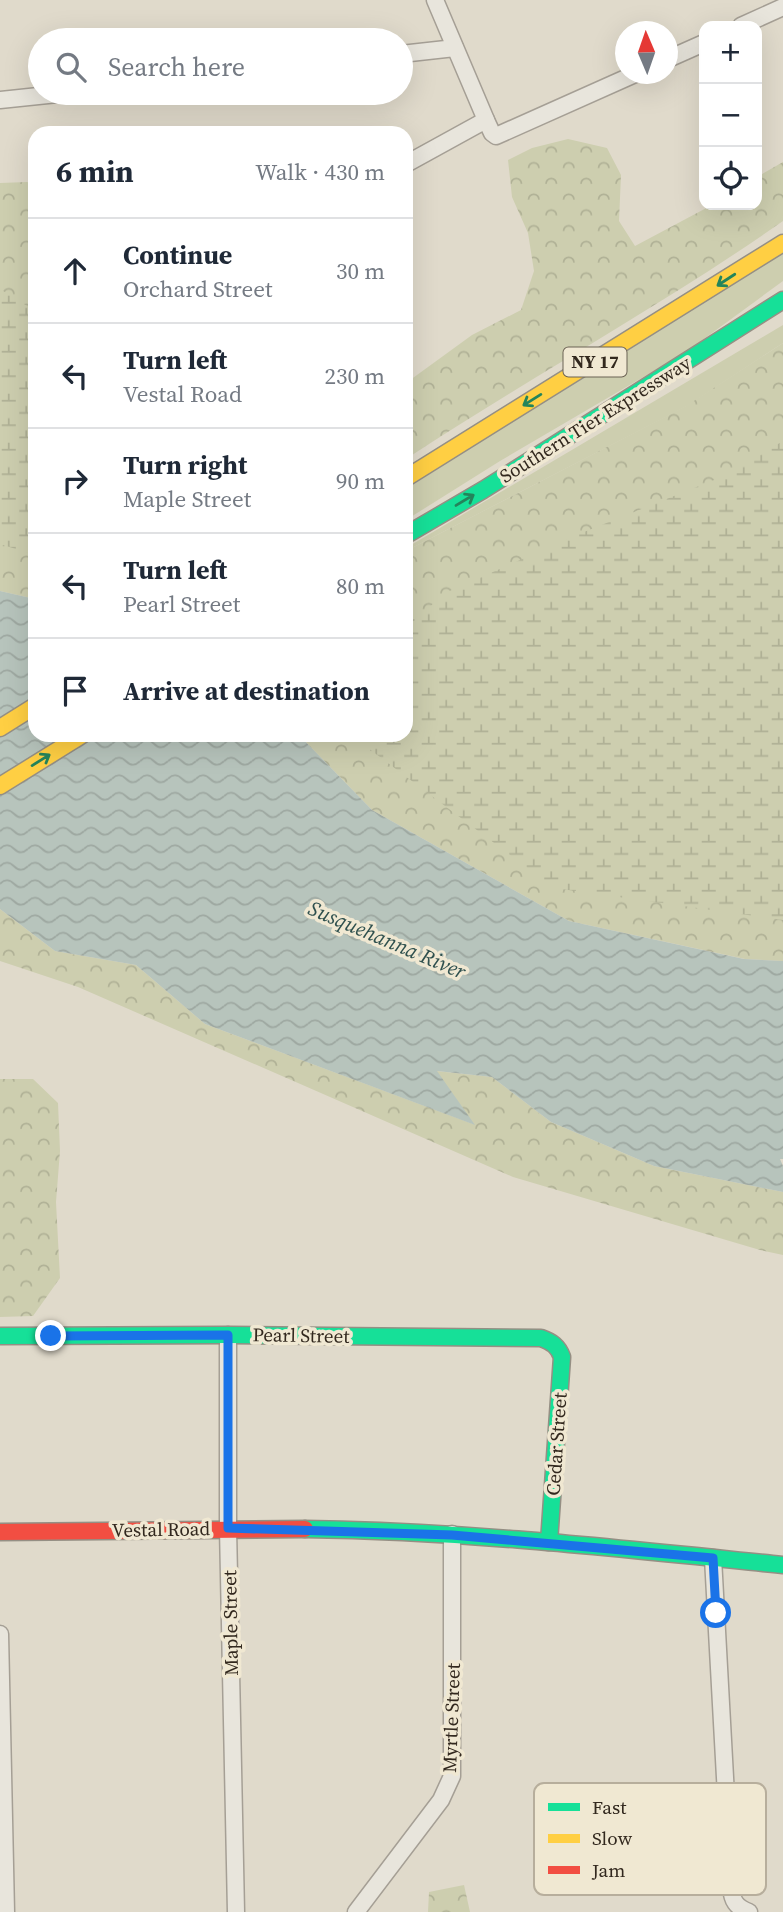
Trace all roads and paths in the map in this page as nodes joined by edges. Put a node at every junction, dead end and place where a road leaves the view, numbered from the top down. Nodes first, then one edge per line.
1 (435, 0) edge
2 (783, 7) edge
3 (752, 21) edge
4 (699, 45) edge
5 (455, 48) junction
6 (413, 53) edge
7 (678, 54) edge
8 (615, 83) edge
9 (28, 97) edge
10 (0, 100) edge
11 (486, 120) junction
12 (413, 160) edge
13 (783, 243) edge
14 (783, 300) edge
15 (413, 474) edge
16 (413, 531) edge
17 (28, 710) edge
18 (0, 728) edge
19 (71, 742) edge
20 (0, 786) edge
21 (228, 1335) junction
22 (0, 1336) edge
23 (558, 1346) joint
24 (228, 1528) junction
25 (0, 1532) edge
26 (452, 1535) junction
27 (549, 1542) junction
28 (713, 1558) junction
29 (783, 1565) edge
30 (0, 1634) edge
31 (725, 1783) edge
32 (732, 1895) edge
33 (6, 1912) edge
34 (236, 1912) edge
35 (356, 1912) edge
36 (750, 1912) edge

1 - 5 street
2 - 3 street
4 - 7 street
5 - 6 street
5 - 11 street
8 - 11 street
9 - 10 street
11 - 12 street
13 -> 15 main road, NY 17
16 -> 14 main road, Southern Tier Expressway / NY 17
17 - 18 main road
20 -> 19 main road
21 - 22 main road, Pearl Street
21 - 23 main road, Pearl Street
21 - 24 street, Maple Street
23 - 27 main road, Cedar Street
24 - 25 main road, Vestal Road
24 - 26 main road, Vestal Road
24 - 34 street, Maple Street
26 - 27 main road, Vestal Road
26 - 35 street, Myrtle Street
27 - 28 main road, Vestal Road
28 - 29 main road, Vestal Road
28 - 31 street
30 - 33 street
32 - 36 street

